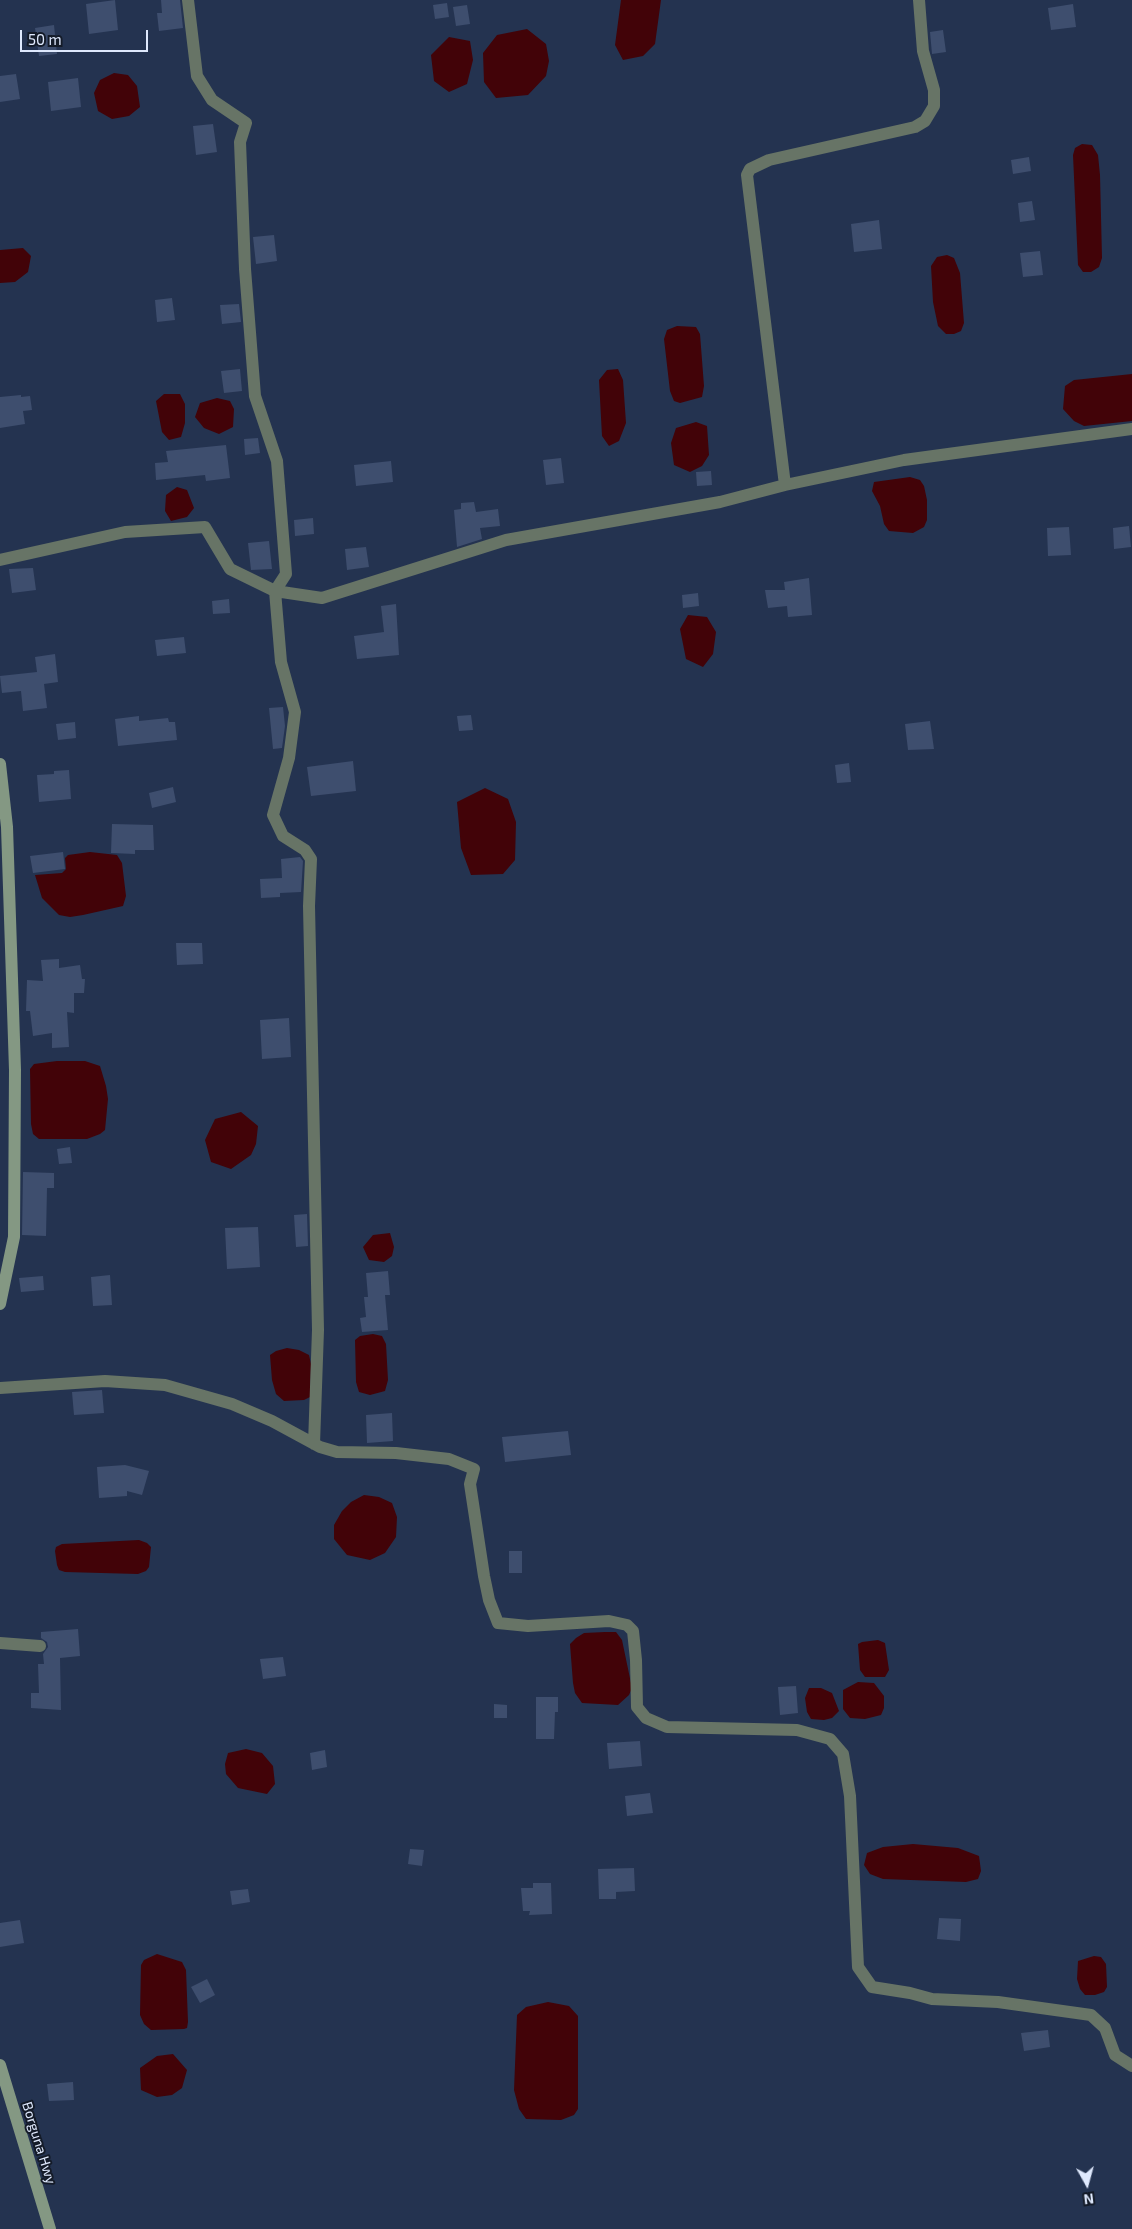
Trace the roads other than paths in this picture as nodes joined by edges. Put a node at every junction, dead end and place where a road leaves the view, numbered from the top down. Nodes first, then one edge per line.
1 (188, 0) edge
2 (919, 0) edge
3 (1132, 429) edge
4 (785, 485) junction
5 (0, 560) edge
6 (275, 591) junction
7 (0, 764) edge
8 (0, 1304) edge
9 (0, 1388) edge
10 (314, 1444) junction
11 (0, 1643) edge
12 (40, 1646) dead end
13 (0, 2065) edge
14 (1132, 2066) edge
15 (50, 2229) edge

1 - 6 street
2 - 4 street
3 - 4 street
4 - 6 street
5 - 6 street
6 - 10 street
7 - 8 street
9 - 10 street
10 - 14 street
11 - 12 street
13 - 15 street, Borguna Hwy

